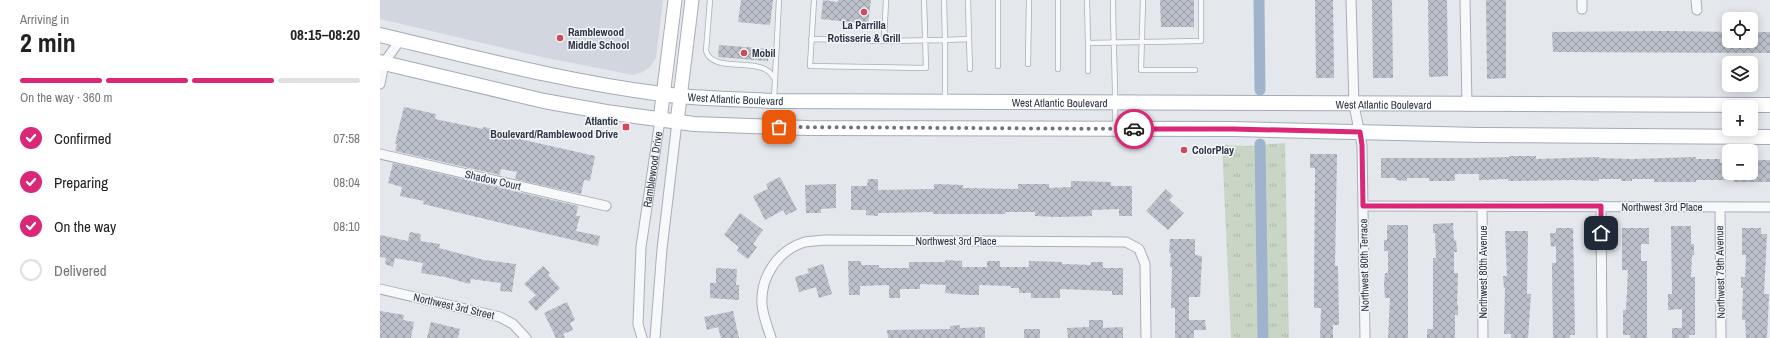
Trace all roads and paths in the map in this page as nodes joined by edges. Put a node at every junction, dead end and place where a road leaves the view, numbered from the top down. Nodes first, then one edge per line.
1 (675, 0) edge
2 (692, 0) edge
3 (710, 0) edge
4 (779, 0) edge
5 (814, 0) edge
6 (886, 0) edge
7 (924, 0) edge
8 (944, 0) edge
9 (968, 0) edge
10 (998, 0) edge
11 (1029, 0) edge
12 (1058, 0) edge
13 (1087, 0) edge
14 (1113, 0) edge
15 (1143, 0) edge
16 (1201, 0) edge
17 (1351, 0) edge
18 (1466, 0) edge
19 (1696, 0) edge
20 (1697, 10) dead end
21 (380, 35) edge
22 (811, 39) junction
23 (969, 39) junction
24 (400, 40) junction
25 (945, 40) junction
26 (884, 41) junction
27 (925, 41) junction
28 (1142, 41) junction
29 (1113, 42) junction
30 (1088, 43) junction
31 (381, 60) edge
32 (1028, 64) dead end
33 (998, 66) dead end
34 (1058, 68) dead end
35 (970, 69) dead end
36 (1195, 70) dead end
37 (1088, 71) dead end
38 (774, 78) junction
39 (380, 84) edge
40 (663, 95) junction
41 (679, 96) junction
42 (774, 101) junction
43 (945, 102) junction
44 (1116, 103) junction
45 (1354, 105) junction
46 (1770, 105) edge
47 (1467, 106) junction
48 (660, 120) junction
49 (677, 122) junction
50 (1116, 129) junction
51 (1360, 132) junction
52 (1770, 137) edge
53 (380, 154) edge
54 (606, 206) dead end
55 (1363, 206) junction
56 (1482, 206) junction
57 (1601, 206) junction
58 (1720, 207) junction
59 (1770, 207) edge
60 (380, 289) edge
61 (525, 336) edge
62 (642, 338) edge
63 (655, 338) edge
64 (771, 338) edge
65 (1146, 338) edge
66 (1365, 338) edge
67 (1483, 338) edge
68 (1602, 338) edge
69 (1721, 338) edge

1 - 40 street, Ramblewood Drive
2 - 41 street, Ramblewood Drive
3 - 38 lane
4 - 38 lane
5 - 22 lane
6 - 26 lane
7 - 27 lane
8 - 25 lane
9 - 23 lane
10 - 33 lane
11 - 32 lane
12 - 34 lane
13 - 30 lane
14 - 29 lane
15 - 28 lane
16 - 28 lane
17 - 45 street, Northwest 80th Terrace
18 - 47 street
19 - 20 street
21 - 24 main road, West Atlantic Boulevard
22 - 26 lane
22 - 27 lane
23 - 25 lane
23 - 35 lane
24 - 31 street
24 - 40 main road, West Atlantic Boulevard
25 - 27 lane
25 - 43 lane
26 - 27 lane
28 - 29 lane
28 - 36 lane
29 - 30 lane
29 - 44 lane
30 - 37 lane
31 - 39 street
31 - 48 main road
38 - 42 lane
40 - 41 main road, West Atlantic Boulevard
40 - 48 street, Ramblewood Drive
41 - 42 main road, West Atlantic Boulevard
41 - 49 street, Ramblewood Drive
42 - 43 main road, West Atlantic Boulevard
43 - 44 main road, West Atlantic Boulevard
44 - 45 main road, West Atlantic Boulevard
44 - 50 lane
45 - 47 main road, West Atlantic Boulevard
45 - 51 street, Northwest 80th Terrace
46 - 47 main road, West Atlantic Boulevard
48 - 49 main road
48 - 62 street, Ramblewood Drive
49 - 50 main road
49 - 63 street, Ramblewood Drive
50 - 51 main road
51 - 52 main road
51 - 55 street, Northwest 80th Terrace
53 - 54 street, Shadow Court
55 - 56 street, Northwest 3rd Place
55 - 66 street, Northwest 80th Terrace
56 - 57 street, Northwest 3rd Place
56 - 67 street, Northwest 80th Avenue
57 - 58 street, Northwest 3rd Place
57 - 68 street
58 - 59 street, Northwest 3rd Place
58 - 69 street, Northwest 79th Avenue
60 - 61 street, Northwest 3rd Street
64 - 65 street, Northwest 3rd Place

